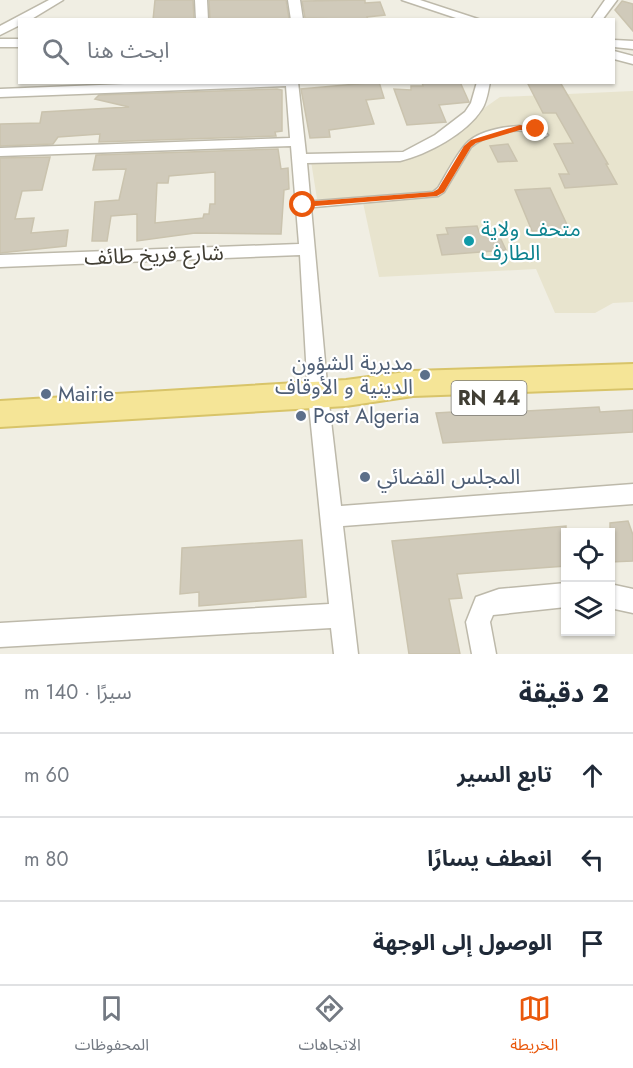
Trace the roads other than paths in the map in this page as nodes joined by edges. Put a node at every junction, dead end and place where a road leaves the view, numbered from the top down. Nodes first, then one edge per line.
1 (57, 0) edge
2 (201, 0) edge
3 (294, 0) edge
4 (408, 0) edge
5 (611, 0) edge
6 (24, 18) edge
7 (202, 18) edge
8 (297, 18) edge
9 (469, 18) edge
10 (598, 18) edge
11 (18, 21) edge
12 (0, 31) edge
13 (0, 43) edge
14 (18, 43) edge
15 (615, 44) edge
16 (633, 45) edge
17 (615, 55) edge
18 (633, 60) edge
19 (237, 84) edge
20 (290, 84) edge
21 (483, 84) edge
22 (0, 93) edge
23 (545, 135) dead end
24 (297, 142) junction
25 (0, 152) edge
26 (298, 159) junction
27 (303, 205) junction
28 (308, 249) junction
29 (0, 261) edge
30 (633, 376) edge
31 (633, 391) edge
32 (332, 394) junction
33 (0, 414) edge
34 (633, 494) edge
35 (332, 518) junction
36 (561, 596) edge
37 (615, 597) edge
38 (633, 601) edge
39 (342, 615) junction
40 (0, 635) edge
41 (346, 654) edge
42 (484, 654) edge

1 - 6 street
2 - 7 street
3 - 8 street
4 - 9 street
5 - 10 street
11 - 12 street
13 - 14 street
15 - 16 street
17 - 18 street
19 - 22 street
20 - 24 street
21 - 26 street
23 - 27 lane
24 - 25 street
24 - 26 street
26 - 27 street
27 - 28 street
28 - 29 street, شارع فريخ طائف
28 - 32 street
30 - 32 main road
31 - 32 main road, RN 44
32 - 33 main road
32 - 35 street
34 - 35 street
35 - 39 street
36 - 42 street
37 - 38 street
39 - 40 street
39 - 41 street

